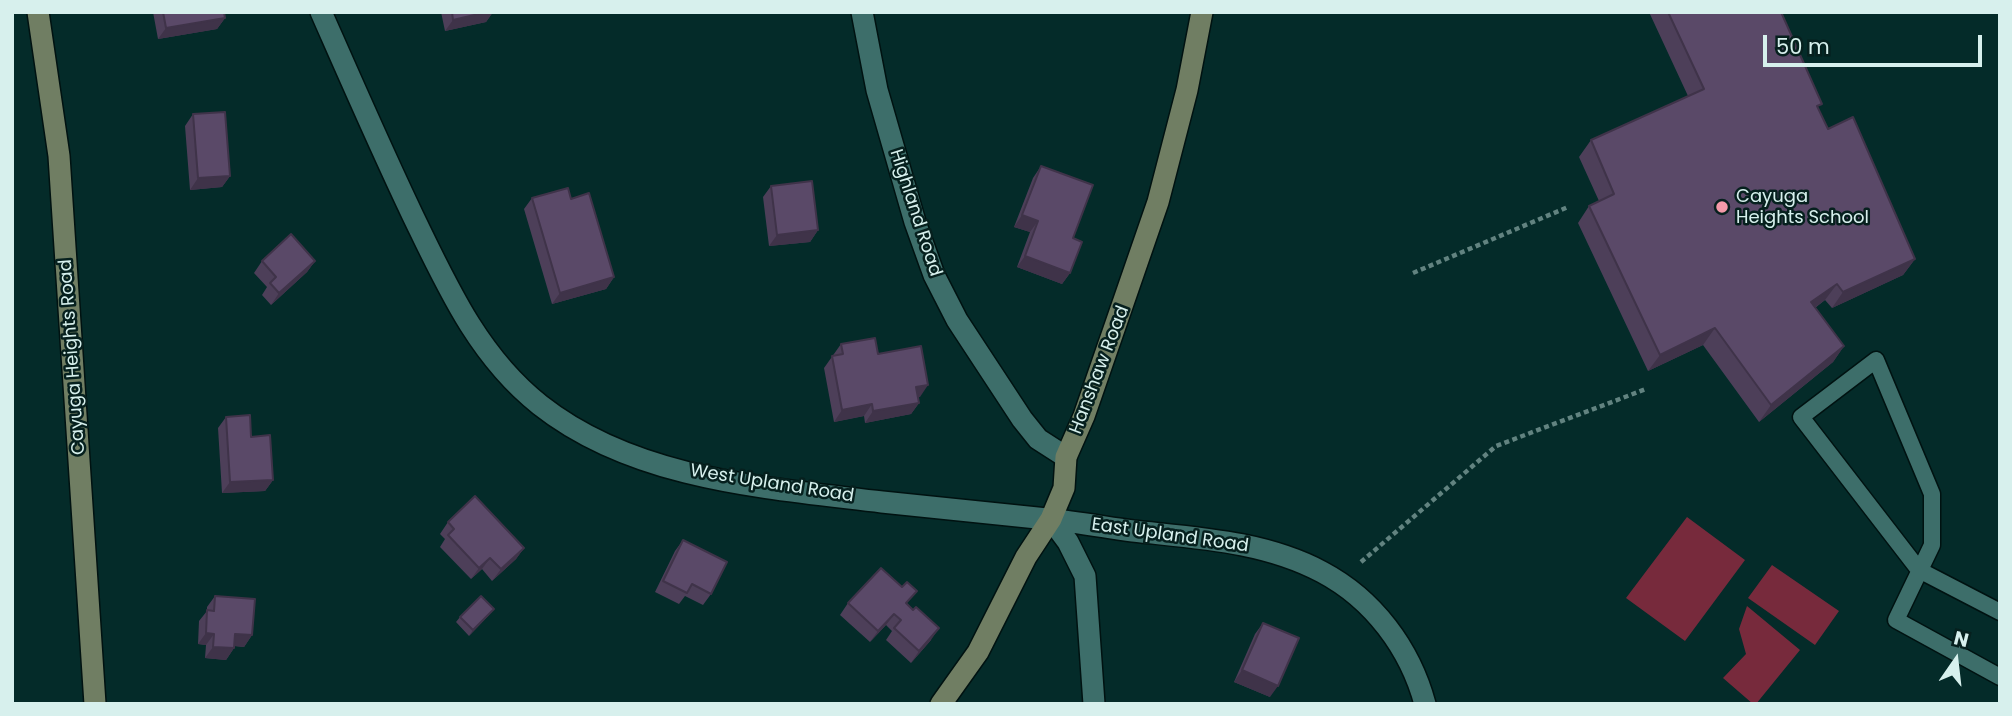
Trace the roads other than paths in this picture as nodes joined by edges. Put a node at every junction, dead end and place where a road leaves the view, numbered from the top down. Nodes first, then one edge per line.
1 (38, 12) edge
2 (321, 12) edge
3 (862, 12) edge
4 (1202, 12) edge
5 (1066, 457) junction
6 (1051, 519) junction
7 (1919, 570) junction
8 (2000, 612) edge
9 (2000, 677) edge
10 (95, 704) edge
11 (941, 704) edge
12 (1094, 704) edge
13 (1425, 704) edge

1 - 10 street, Cayuga Heights Road
2 - 6 street, West Upland Road
3 - 5 street, Highland Road
4 - 5 street, Hanshaw Road
5 - 6 street, Hanshaw Road
6 - 11 street, Hanshaw Road
6 - 12 street
6 - 13 street, East Upland Road
7 - 7 lane
7 - 8 lane
7 - 9 lane

